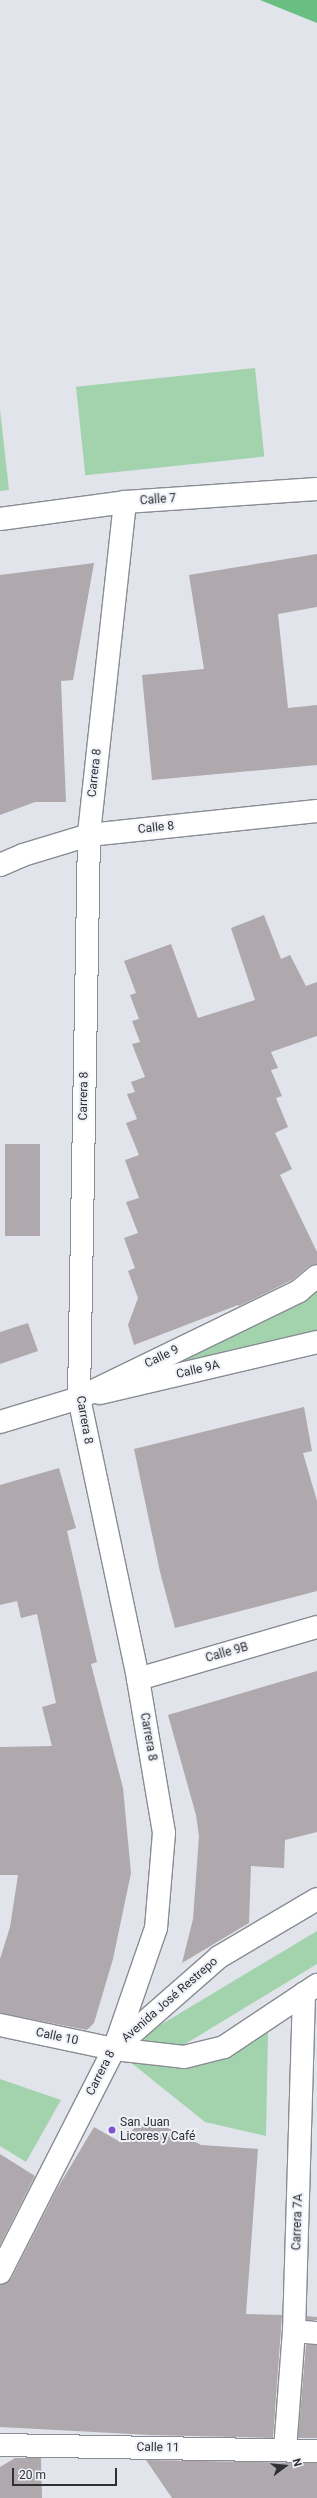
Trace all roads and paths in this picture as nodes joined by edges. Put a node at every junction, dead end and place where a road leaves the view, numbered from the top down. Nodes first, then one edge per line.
1 (317, 489) edge
2 (125, 502) junction
3 (0, 519) edge
4 (317, 811) edge
5 (89, 835) junction
6 (0, 865) edge
7 (317, 1276) edge
8 (317, 1342) edge
9 (79, 1398) junction
10 (0, 1422) edge
11 (317, 1627) edge
12 (138, 1679) junction
13 (317, 1899) edge
14 (311, 1989) edge
15 (0, 2025) edge
16 (114, 2049) junction
17 (0, 2273) edge
18 (294, 2331) junction
19 (317, 2333) edge
20 (0, 2445) edge
21 (285, 2450) junction
22 (317, 2450) edge

1 - 2 street, Calle 7
2 - 3 street, Calle 7
2 - 5 street, Carrera 8
4 - 5 street, Calle 8
5 - 6 street, Calle 8
5 - 9 street, Carrera 8
7 - 9 street, Calle 9
8 - 9 street, Calle 9A
9 - 10 street, Calle 9
9 - 12 street, Carrera 8
11 - 12 street, Calle 9B
12 - 16 street, Carrera 8
13 - 16 street, Avenida José Restrepo
14 - 16 street, Avenida José Restrepo
14 - 18 street, Carrera 7A
15 - 16 street, Calle 10
16 - 17 street, Carrera 8
18 - 19 street
18 - 21 street, Carrera 7A
20 - 21 street, Calle 11
21 - 22 street, Calle 11

